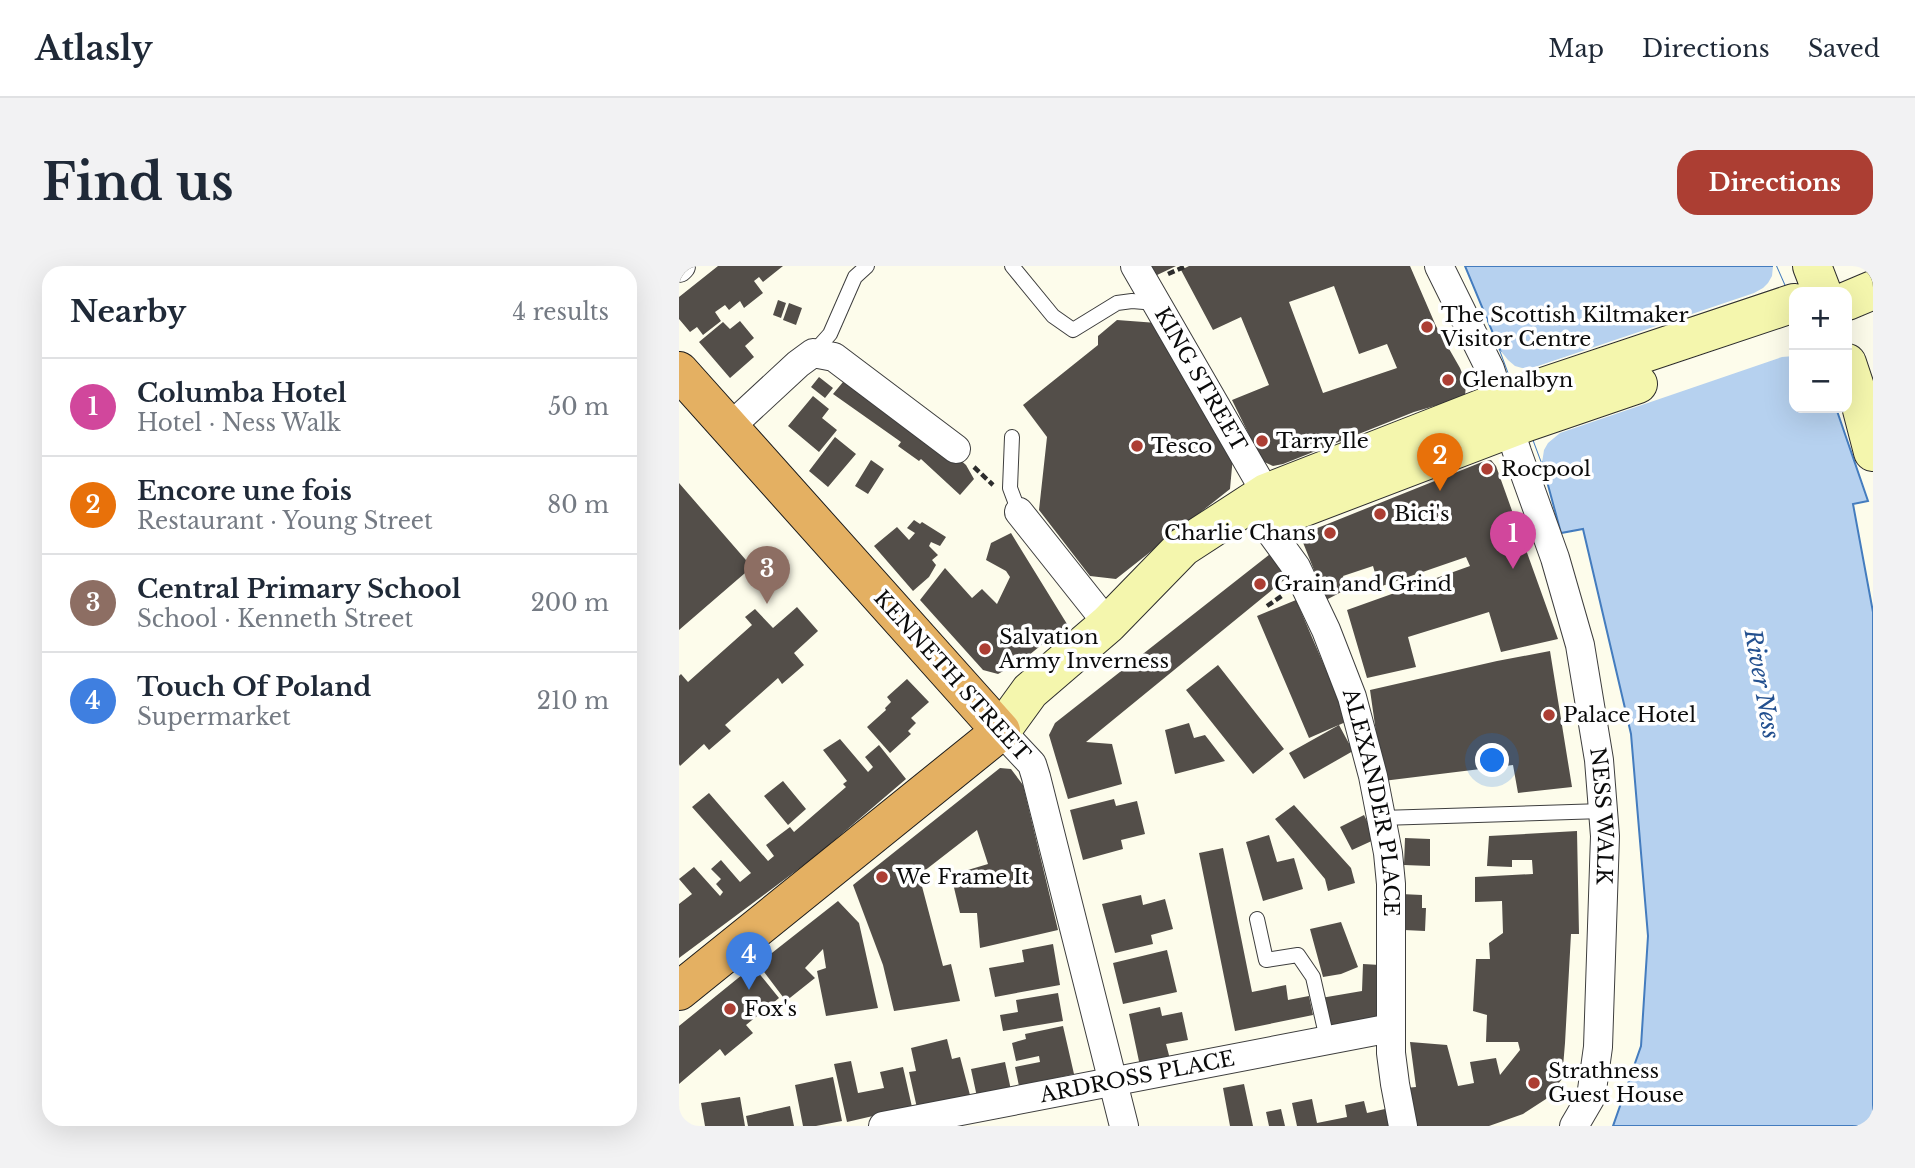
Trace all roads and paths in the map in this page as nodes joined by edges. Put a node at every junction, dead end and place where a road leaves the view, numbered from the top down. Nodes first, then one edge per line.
1 (867, 266) edge
2 (1012, 266) edge
3 (1135, 266) edge
4 (1439, 266) edge
5 (1812, 266) edge
6 (1806, 287) edge
7 (1873, 290) edge
8 (1852, 300) edge
9 (1156, 303) junction
10 (1789, 311) edge
11 (813, 353) junction
12 (679, 371) edge
13 (1852, 378) edge
14 (1514, 412) junction
15 (730, 427) junction
16 (1012, 436) dead end
17 (956, 449) joint
18 (1873, 452) edge
19 (1264, 509) junction
20 (1019, 512) junction
21 (1108, 624) junction
22 (1002, 732) junction
23 (1603, 811) junction
24 (1381, 818) junction
25 (1257, 919) dead end
26 (679, 991) edge
27 (1391, 1028) junction
28 (1327, 1039) junction
29 (1113, 1081) junction
30 (883, 1126) edge
31 (1124, 1126) edge
32 (1403, 1126) edge
33 (1574, 1126) edge

1 - 11 lane
2 - 9 lane
3 - 9 street, KING STREET
4 - 14 street, NESS WALK
5 - 6 main road
7 - 8 main road
9 - 19 street, KING STREET
10 - 14 main road
11 - 15 street
11 - 17 street
12 - 15 highway, KENNETH STREET
13 - 18 main road
14 - 19 main road
14 - 23 street, NESS WALK
15 - 22 highway, KENNETH STREET
16 - 20 lane
17 - 20 path
19 - 21 main road
19 - 22 main road
19 - 24 street, ALEXANDER PLACE
20 - 21 street
21 - 22 main road
22 - 26 highway
22 - 29 street, KENNETH STREET
23 - 24 lane
23 - 33 street, NESS WALK
24 - 27 street, ALEXANDER PLACE
25 - 28 lane
27 - 28 street, ARDROSS PLACE
27 - 32 street, ALEXANDER PLACE
28 - 29 street, ARDROSS PLACE
29 - 30 street, ARDROSS PLACE
29 - 31 street, KENNETH STREET

